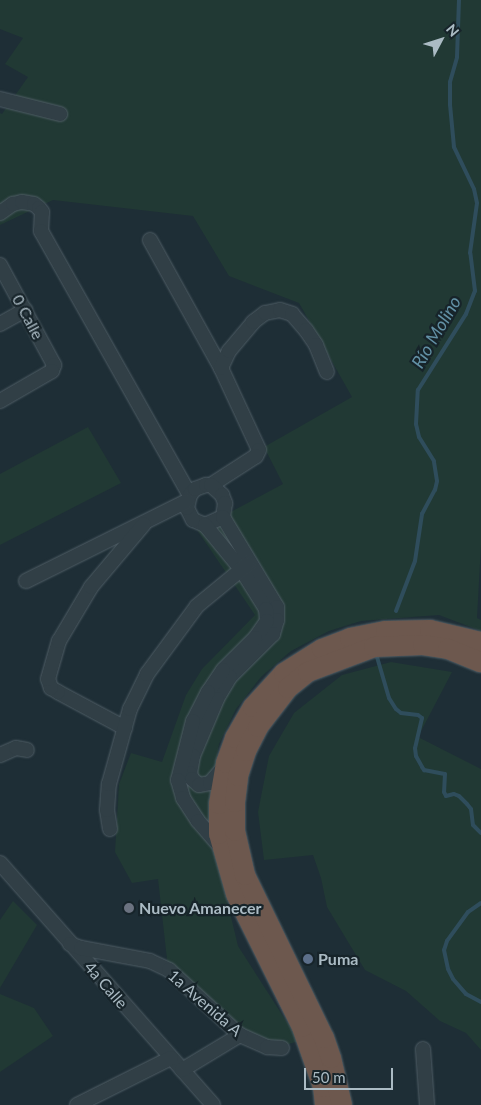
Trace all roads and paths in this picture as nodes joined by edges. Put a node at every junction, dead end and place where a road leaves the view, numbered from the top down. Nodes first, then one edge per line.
1 (0, 99) edge
2 (60, 114) dead end
3 (0, 212) edge
4 (150, 240) dead end
5 (0, 265) edge
6 (25, 310) junction
7 (0, 324) edge
8 (221, 368) junction
9 (327, 372) dead end
10 (0, 401) edge
11 (211, 485) junction
12 (188, 498) junction
13 (223, 517) junction
14 (144, 524) junction
15 (205, 525) junction
16 (246, 565) junction
17 (26, 581) dead end
18 (481, 642) edge
19 (481, 662) edge
20 (125, 728) junction
21 (27, 750) dead end
22 (0, 755) edge
23 (226, 763) junction
24 (110, 829) dead end
25 (224, 851) junction
26 (0, 863) edge
27 (70, 943) junction
28 (240, 1035) junction
29 (282, 1048) dead end
30 (423, 1049) dead end
31 (171, 1058) junction
32 (182, 1070) junction
33 (84, 1103) edge
34 (213, 1105) edge
35 (325, 1105) edge
36 (342, 1105) edge
37 (427, 1105) edge

1 - 2 street
3 - 12 street
4 - 8 street
5 - 6 street, 0 Calle
6 - 7 street
6 - 10 street, 0 Calle
8 - 9 street
8 - 11 street
11 - 12 street
11 - 13 street
12 - 14 street
12 - 15 street
13 - 15 street
13 - 16 street
14 - 17 street
14 - 20 street
15 - 16 street
16 - 20 street
16 - 23 street
16 - 25 street
18 - 23 highway
19 - 36 highway
20 - 24 street
21 - 22 street
23 - 25 highway
25 - 35 highway
26 - 27 street, 4a Calle
27 - 28 street, 1a Avenida A
27 - 31 street, 4a Calle
28 - 29 street, 1a Avenida A
28 - 32 street
30 - 37 street
31 - 32 street, 4a Calle
31 - 33 street
32 - 34 street, 4a Calle

